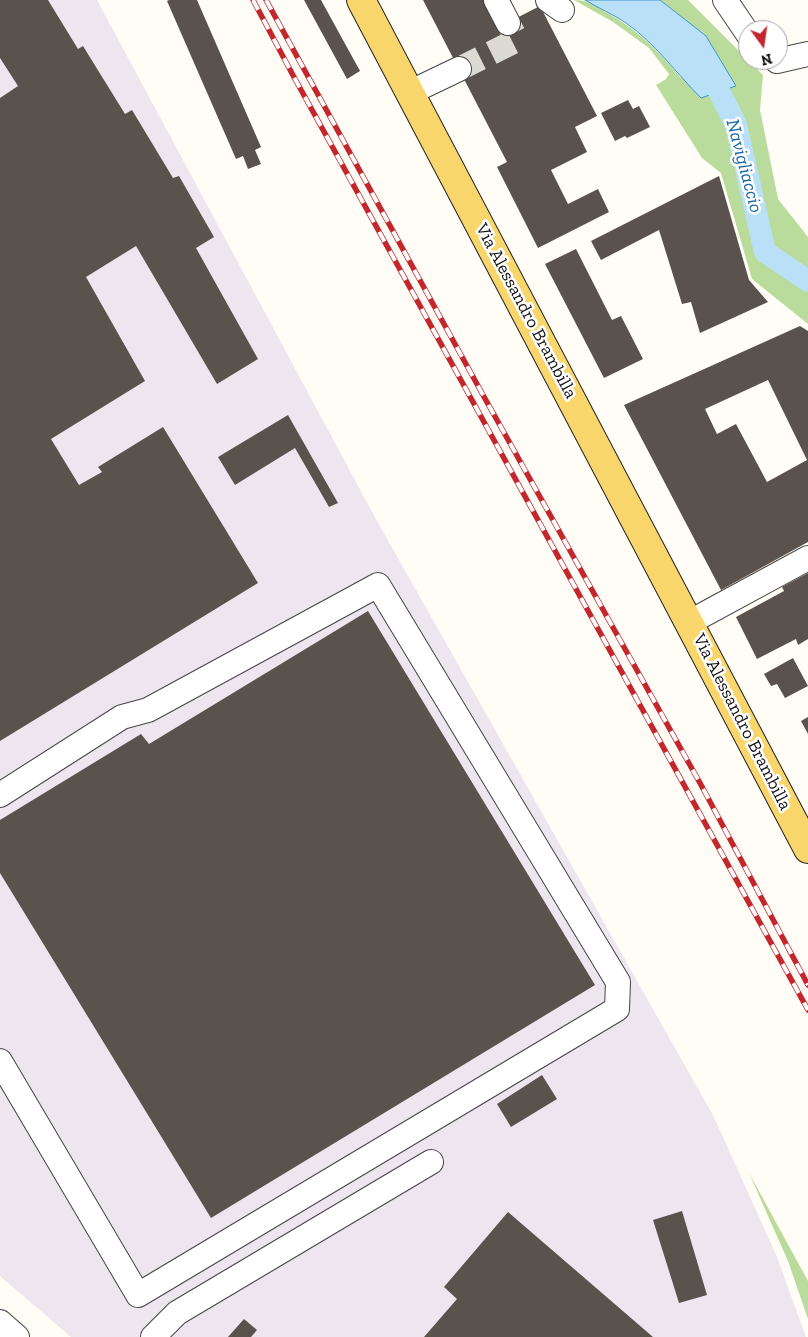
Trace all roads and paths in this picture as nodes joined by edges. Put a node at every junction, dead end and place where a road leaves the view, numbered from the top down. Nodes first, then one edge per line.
1 (361, 0) edge
2 (496, 0) edge
3 (725, 0) edge
4 (739, 20) edge
5 (508, 23) tunnel mouth
6 (808, 54) edge
7 (788, 58) edge
8 (459, 68) tunnel mouth
9 (411, 92) junction
10 (808, 558) edge
11 (690, 622) junction
12 (0, 795) edge
13 (808, 849) edge
14 (0, 1061) edge
15 (431, 1162) dead end
16 (0, 1322) edge
17 (17, 1337) edge
18 (153, 1337) edge

1 - 9 main road, Via Alessandro Brambilla
2 - 5 street
3 - 4 street
6 - 7 street
8 - 9 street
9 - 11 main road, Via Alessandro Brambilla
10 - 11 street, Via Alessandro Brambilla
11 - 13 main road, Via Alessandro Brambilla
12 - 14 street
15 - 18 street
16 - 17 street

